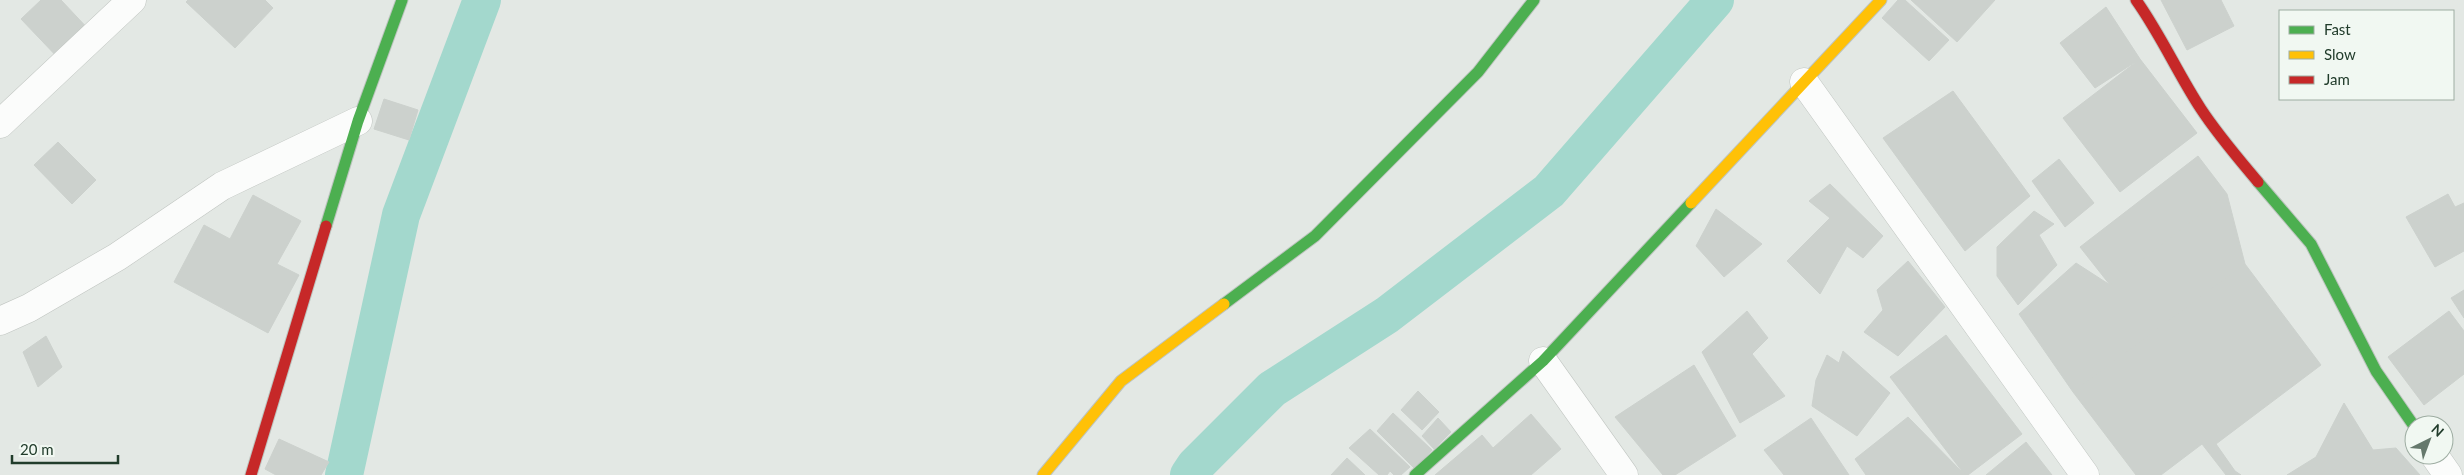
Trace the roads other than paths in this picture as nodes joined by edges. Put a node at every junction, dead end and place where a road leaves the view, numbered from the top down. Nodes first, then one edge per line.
1 (132, 0) edge
2 (402, 0) edge
3 (1534, 0) edge
4 (1882, 0) edge
5 (2136, 0) edge
6 (1804, 82) junction
7 (358, 121) junction
8 (0, 124) edge
9 (0, 321) edge
10 (1543, 361) junction
11 (2406, 415) edge
12 (251, 475) edge
13 (1043, 475) edge
14 (1415, 475) edge
15 (1624, 475) edge
16 (2085, 475) edge

1 - 8 street
2 - 7 street
3 - 13 street
4 - 6 street
5 - 11 street
6 - 10 street
6 - 16 street
7 - 9 street
7 - 12 street
10 - 14 street
10 - 15 street

